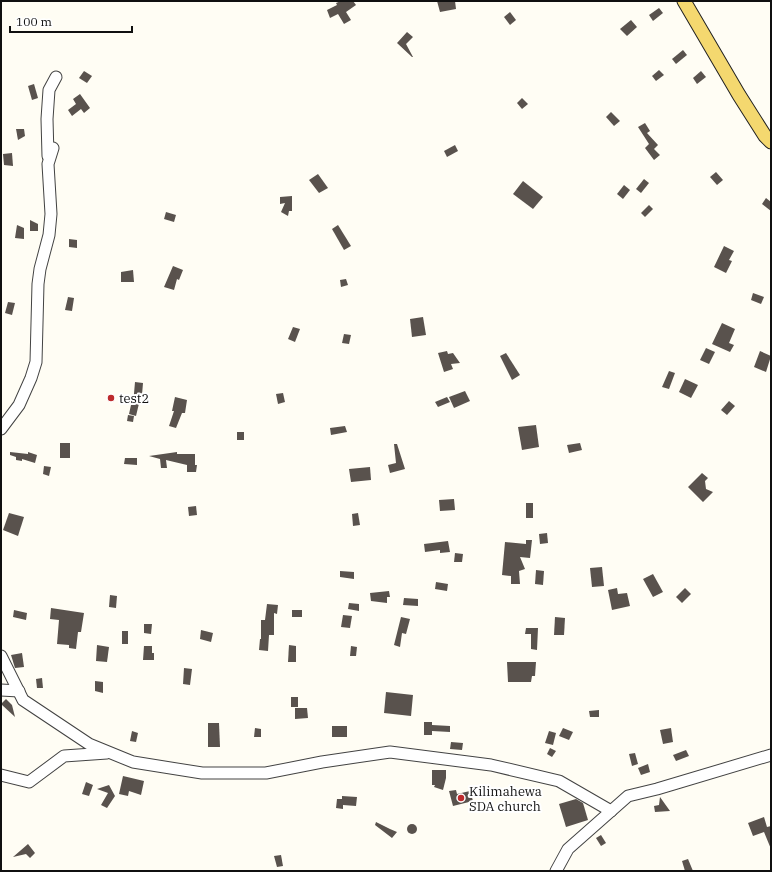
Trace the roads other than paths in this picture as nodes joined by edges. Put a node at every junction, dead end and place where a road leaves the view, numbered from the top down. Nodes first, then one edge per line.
1 (684, 1) edge
2 (56, 77) dead end
3 (771, 142) edge
4 (52, 148) dead end
5 (48, 164) junction
6 (1, 429) edge
7 (1, 656) edge
8 (1, 690) edge
9 (19, 691) junction
10 (110, 752) junction
11 (771, 755) edge
12 (1, 775) edge
13 (611, 811) junction
14 (556, 871) edge

1 - 3 main road
2 - 5 street
4 - 5 street
5 - 6 street
7 - 9 street
8 - 9 street
9 - 10 street
10 - 12 street
10 - 13 street
11 - 13 street
13 - 14 street

